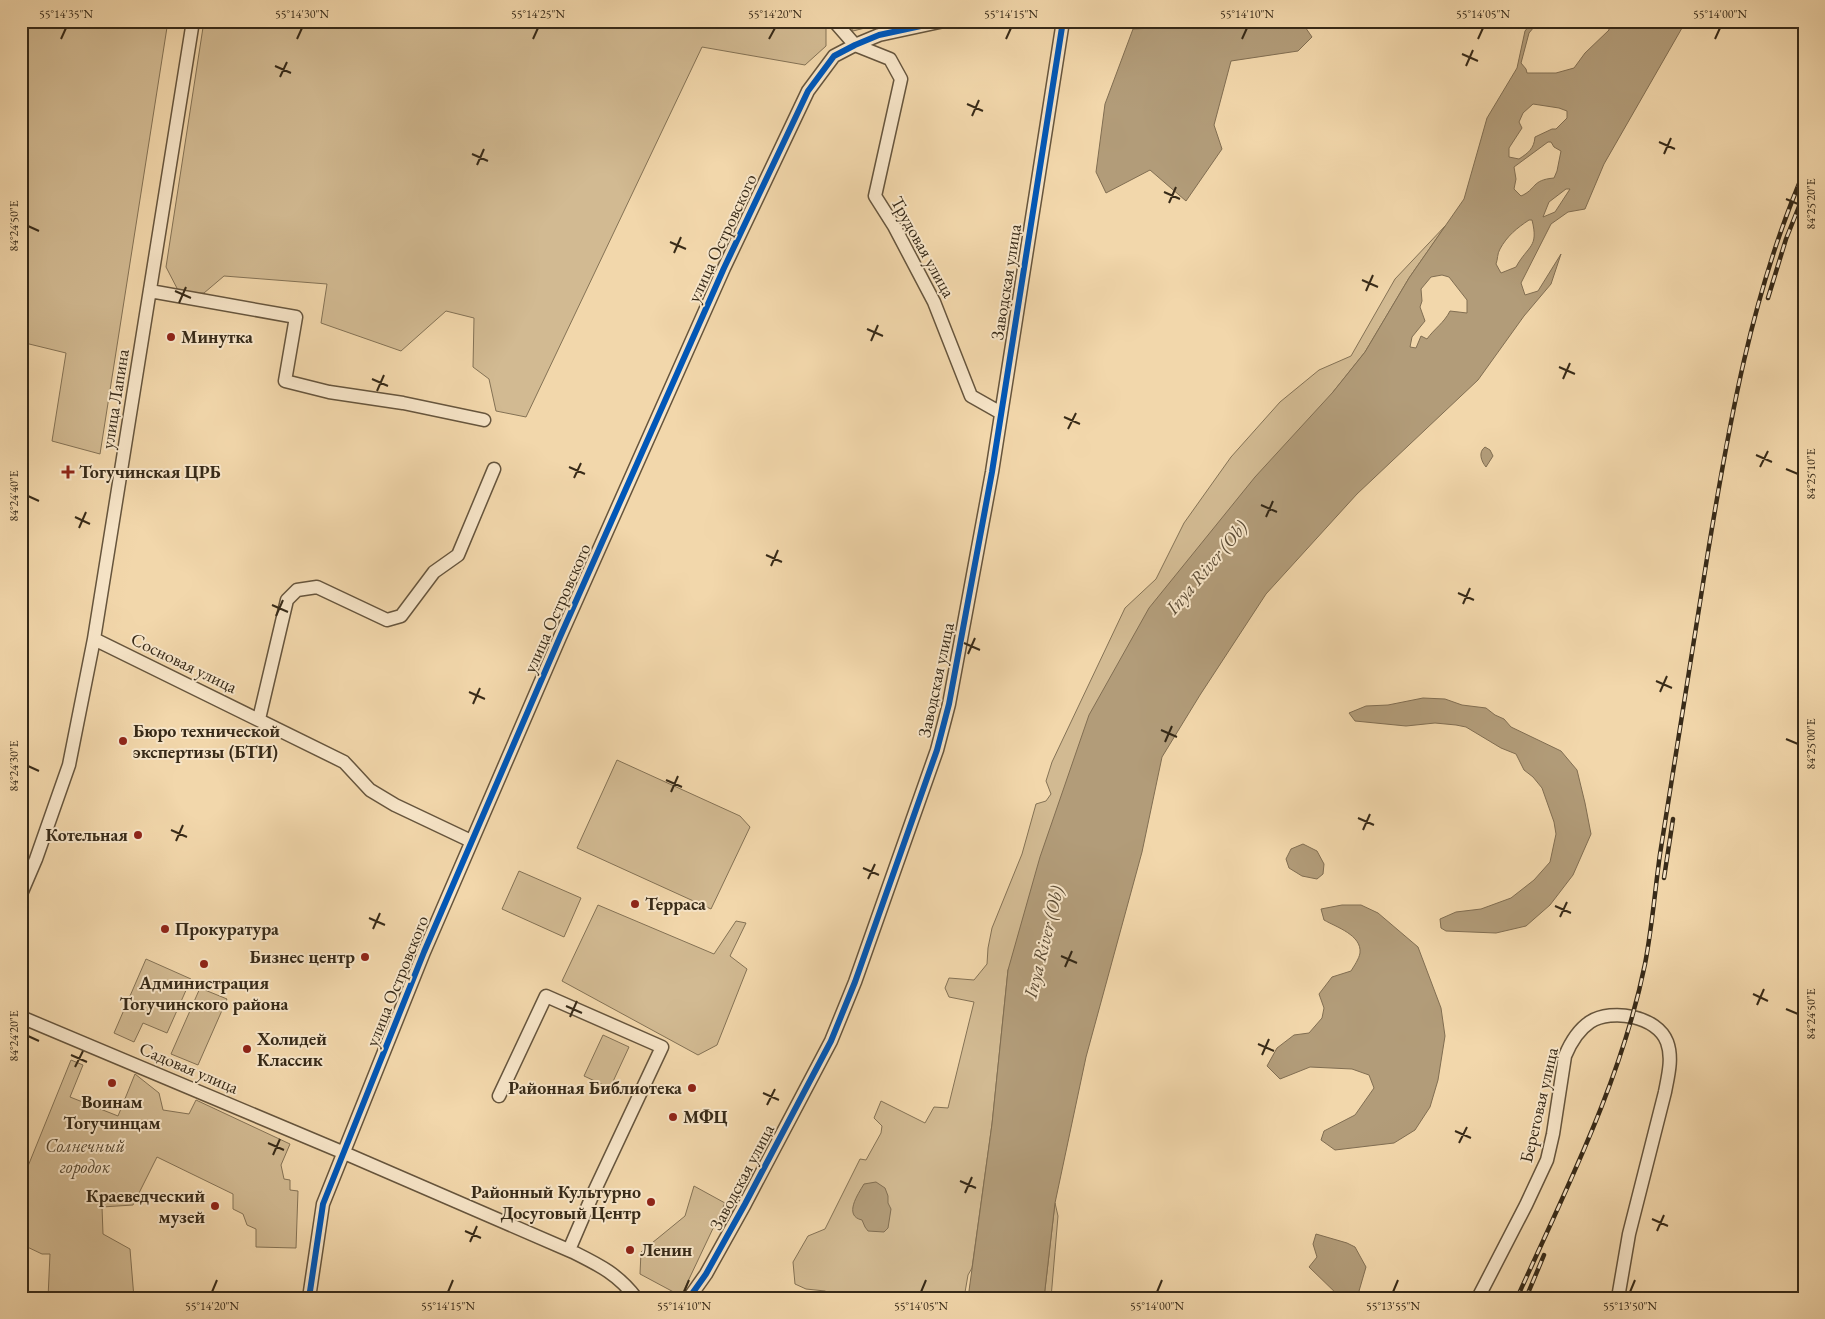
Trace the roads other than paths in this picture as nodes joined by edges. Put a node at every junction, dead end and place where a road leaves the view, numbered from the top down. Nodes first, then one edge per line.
1 (193, 21) edge
2 (834, 21) edge
3 (944, 21) edge
4 (1063, 21) edge
5 (855, 45) junction
6 (150, 291) junction
7 (1001, 413) junction
8 (484, 420) dead end
9 (494, 469) dead end
10 (94, 639) junction
11 (259, 719) junction
12 (471, 841) junction
13 (21, 894) edge
14 (21, 1017) edge
15 (499, 1096) dead end
16 (342, 1152) junction
17 (569, 1250) junction
18 (309, 1298) edge
19 (636, 1298) edge
20 (689, 1298) edge
21 (1478, 1298) edge
22 (1618, 1298) edge

1 - 6 street, улица Лапина
2 - 5 street
3 - 5 street, улица Островского
4 - 7 street, Заводская улица
5 - 7 street, Трудовая улица
5 - 12 street, улица Островского
6 - 8 street
6 - 10 street, улица Лапина
7 - 20 street, Заводская улица
9 - 11 street
10 - 11 street, Сосновая улица
10 - 13 street, улица Лапина
11 - 12 street, Сосновая улица
12 - 16 street, улица Островского
14 - 16 street, Садовая улица
15 - 17 street
16 - 17 street, Садовая улица
16 - 18 street, улица Островского
17 - 19 street, Садовая улица
21 - 22 street, Береговая улица

